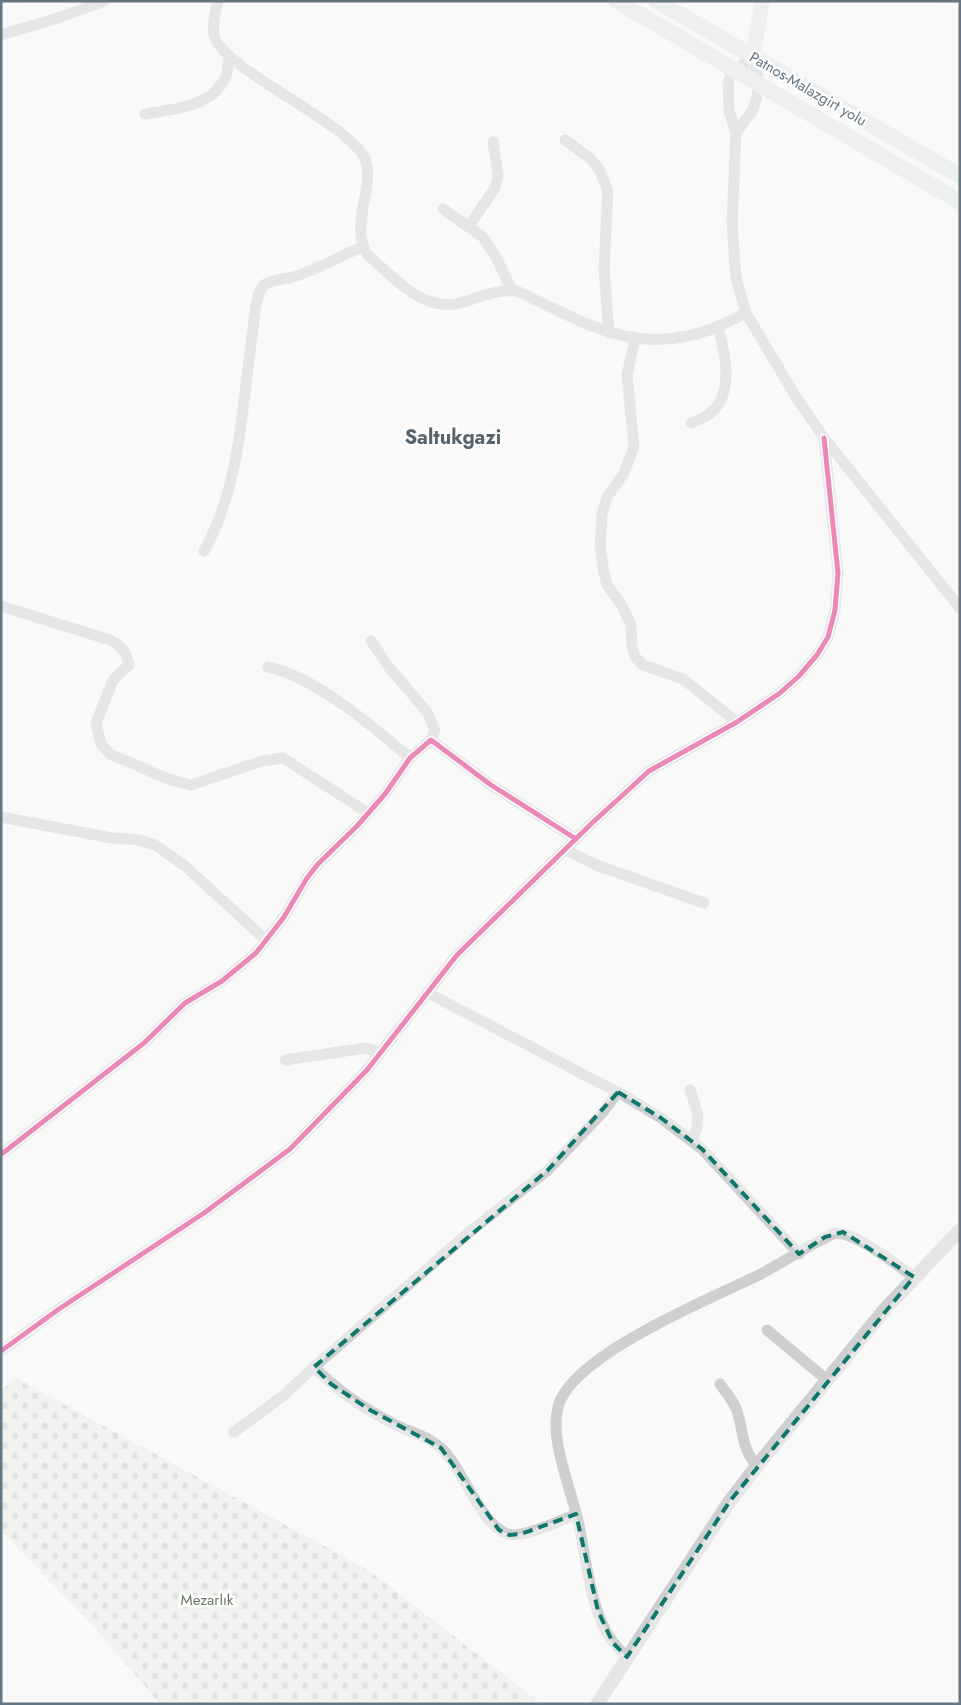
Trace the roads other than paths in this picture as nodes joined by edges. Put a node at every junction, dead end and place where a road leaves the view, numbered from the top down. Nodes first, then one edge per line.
1 (104, 1) edge
2 (218, 1) edge
3 (617, 1) edge
4 (657, 1) edge
5 (762, 1) edge
6 (1, 34) edge
7 (229, 56) junction
8 (753, 58) junction
9 (734, 70) junction
10 (760, 85) junction
11 (145, 114) dead end
12 (736, 133) junction
13 (565, 140) dead end
14 (493, 142) dead end
15 (960, 176) edge
16 (960, 202) edge
17 (443, 209) dead end
18 (469, 226) junction
19 (363, 247) junction
20 (512, 290) junction
21 (746, 313) junction
22 (718, 326) junction
23 (608, 333) junction
24 (635, 339) junction
25 (691, 423) dead end
26 (824, 438) junction
27 (204, 550) dead end
28 (1, 606) edge
29 (960, 608) edge
30 (370, 641) dead end
31 (268, 668) dead end
32 (737, 722) junction
33 (431, 740) junction
34 (410, 758) junction
35 (368, 814) junction
36 (1, 817) edge
37 (576, 839) junction
38 (566, 850) junction
39 (704, 903) dead end
40 (266, 940) junction
41 (428, 993) junction
42 (381, 1053) junction
43 (285, 1060) dead end
44 (690, 1090) dead end
45 (618, 1092) junction
46 (692, 1141) junction
47 (4, 1153) dead end
48 (960, 1230) edge
49 (799, 1254) junction
50 (914, 1277) junction
51 (767, 1330) dead end
52 (1, 1351) edge
53 (314, 1367) junction
54 (827, 1380) junction
55 (720, 1384) dead end
56 (234, 1432) dead end
57 (757, 1466) junction
58 (576, 1514) junction
59 (627, 1657) junction
60 (597, 1704) edge

1 - 6 street
2 - 7 street
3 - 9 main road
4 - 8 main road, Patnos-Malazgirt yolu
5 - 8 main road
7 - 11 street
7 - 19 street
8 - 9 street
8 - 10 street
8 - 15 main road, Patnos-Malazgirt yolu
9 - 10 main road
9 - 12 street
10 - 12 street
10 - 16 main road
12 - 21 street
13 - 23 street
14 - 18 street
17 - 18 street
18 - 20 street
19 - 20 street
19 - 27 street
20 - 23 street
21 - 22 street
21 - 26 street
22 - 24 street
22 - 25 street
23 - 24 street
24 - 32 street
26 - 29 street
26 - 32 street
28 - 35 street
30 - 33 street
31 - 34 street
32 - 37 street
33 - 34 street
33 - 37 street
34 - 35 street
35 - 40 street
36 - 40 street
37 - 38 street
38 - 39 street
38 - 41 street
40 - 47 street
41 - 42 street
41 - 45 street
42 - 43 street
42 - 52 street
44 - 46 street
45 - 46 street
45 - 53 street
46 - 49 street
48 - 50 street
49 - 50 street
49 - 58 street
50 - 54 street
51 - 54 street
53 - 56 street
53 - 58 street
54 - 57 street
55 - 57 street
57 - 59 street
58 - 59 street
59 - 60 street

